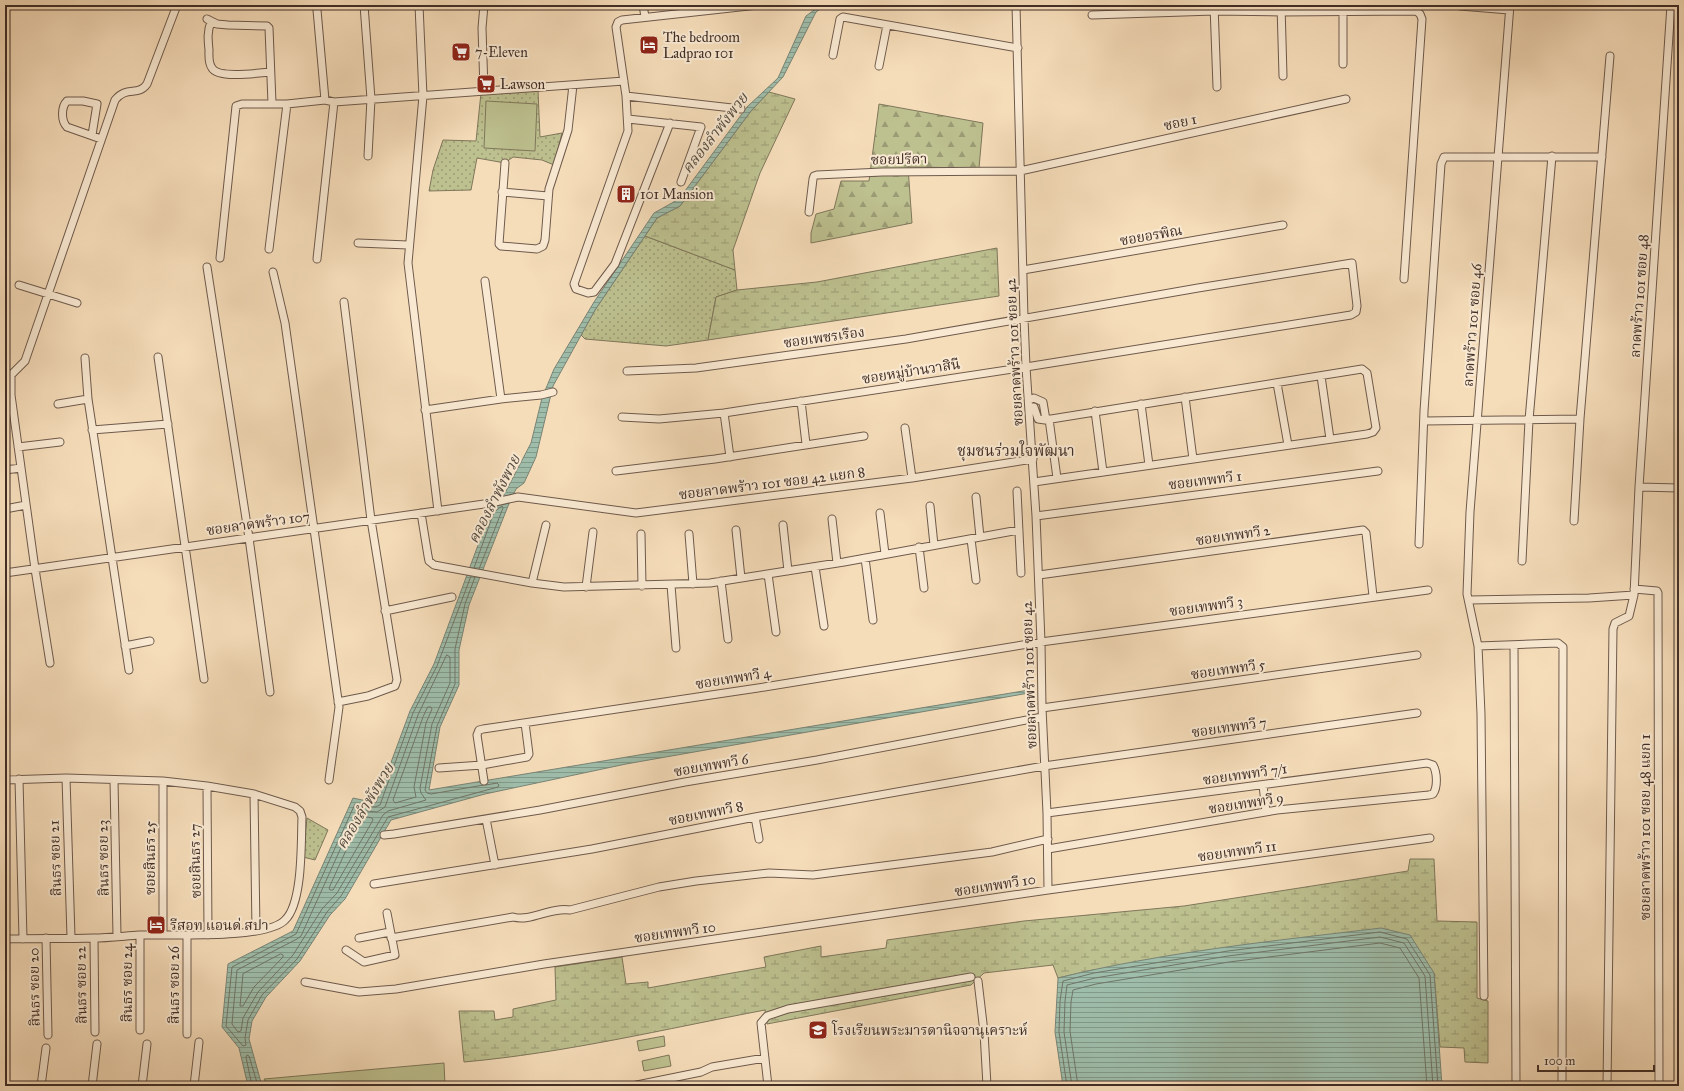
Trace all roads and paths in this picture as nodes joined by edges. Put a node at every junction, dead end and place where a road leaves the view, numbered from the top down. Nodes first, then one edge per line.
1 (177, 5) edge
2 (364, 5) edge
3 (419, 5) edge
4 (484, 5) edge
5 (643, 5) edge
6 (758, 5) edge
7 (1016, 5) edge
8 (1153, 5) edge
9 (1671, 5) edge
10 (737, 6) edge
11 (1460, 6) edge
12 (691, 8) edge
13 (1214, 8) edge
14 (1343, 8) edge
15 (1398, 8) edge
16 (1510, 8) edge
17 (1281, 9) edge
18 (317, 10) dead end
19 (1153, 13) junction
20 (1092, 15) dead end
21 (644, 17) junction
22 (887, 25) junction
23 (1018, 48) junction
24 (833, 55) dead end
25 (1610, 56) dead end
26 (1343, 64) dead end
27 (879, 66) dead end
28 (270, 72) junction
29 (1283, 76) dead end
30 (624, 81) junction
31 (573, 85) junction
32 (1217, 87) dead end
33 (484, 90) junction
34 (423, 96) junction
35 (626, 96) junction
36 (371, 99) junction
37 (1346, 99) dead end
38 (325, 100) junction
39 (334, 102) junction
40 (272, 103) junction
41 (287, 104) junction
42 (741, 109) dead end
43 (628, 119) junction
44 (670, 123) junction
45 (92, 135) junction
46 (101, 139) junction
47 (368, 156) dead end
48 (1498, 156) junction
49 (1552, 156) junction
50 (1602, 156) junction
51 (505, 163) dead end
52 (1020, 171) junction
53 (681, 182) dead end
54 (502, 192) junction
55 (548, 196) junction
56 (809, 212) dead end
57 (1283, 225) dead end
58 (358, 243) dead end
59 (408, 245) junction
60 (269, 249) dead end
61 (220, 258) dead end
62 (317, 259) dead end
63 (206, 267) dead end
64 (1023, 270) junction
65 (273, 272) dead end
66 (1404, 279) dead end
67 (485, 281) dead end
68 (20, 285) dead end
69 (48, 294) junction
70 (344, 302) dead end
71 (77, 303) dead end
72 (1024, 318) junction
73 (158, 357) dead end
74 (85, 358) dead end
75 (1026, 367) junction
76 (627, 371) dead end
77 (1321, 376) junction
78 (1277, 383) junction
79 (553, 392) dead end
80 (1185, 397) junction
81 (88, 399) junction
82 (501, 399) junction
83 (801, 401) junction
84 (1029, 403) junction
85 (58, 404) dead end
86 (1141, 404) junction
87 (425, 410) junction
88 (1095, 412) junction
89 (724, 413) junction
90 (622, 417) dead end
91 (1580, 419) junction
92 (1047, 420) junction
93 (1478, 420) junction
94 (1529, 420) junction
95 (1424, 421) junction
96 (168, 424) junction
97 (906, 428) dead end
98 (92, 430) junction
99 (864, 436) dead end
100 (1330, 439) junction
101 (60, 442) dead end
102 (806, 444) junction
103 (1288, 445) junction
104 (18, 447) junction
105 (730, 457) junction
106 (1033, 459) junction
107 (1193, 459) junction
108 (1149, 465) junction
109 (21, 468) junction
110 (5, 470) edge
111 (616, 471) dead end
112 (1378, 471) dead end
113 (1103, 472) junction
114 (912, 478) junction
115 (1057, 478) junction
116 (1034, 482) junction
117 (1639, 487) junction
118 (1679, 488) edge
119 (1017, 491) dead end
120 (514, 498) joint
121 (976, 498) dead end
122 (26, 505) junction
123 (930, 506) dead end
124 (5, 508) edge
125 (438, 511) junction
126 (421, 513) junction
127 (880, 513) dead end
128 (1036, 516) junction
129 (832, 519) dead end
130 (371, 520) junction
131 (1574, 521) dead end
132 (546, 525) dead end
133 (783, 525) dead end
134 (314, 528) junction
135 (736, 530) dead end
136 (1019, 530) junction
137 (593, 532) dead end
138 (641, 534) dead end
139 (689, 534) dead end
140 (980, 537) junction
141 (249, 538) junction
142 (971, 538) junction
143 (1419, 544) dead end
144 (934, 545) junction
145 (185, 547) junction
146 (919, 547) junction
147 (885, 554) junction
148 (111, 558) junction
149 (865, 558) junction
150 (1522, 561) dead end
151 (837, 563) junction
152 (816, 567) junction
153 (34, 568) junction
154 (788, 571) junction
155 (5, 573) edge
156 (1021, 573) dead end
157 (768, 574) junction
158 (1039, 575) junction
159 (741, 578) junction
160 (976, 580) dead end
161 (721, 581) junction
162 (532, 583) junction
163 (671, 584) junction
164 (693, 584) junction
165 (642, 586) junction
166 (586, 587) junction
167 (924, 588) dead end
168 (1428, 590) dead end
169 (1634, 592) junction
170 (1373, 596) junction
171 (452, 597) dead end
172 (1469, 600) junction
173 (385, 611) junction
174 (873, 620) dead end
175 (824, 626) dead end
176 (776, 632) dead end
177 (728, 640) dead end
178 (150, 641) dead end
179 (1041, 642) junction
180 (1514, 645) junction
181 (125, 646) junction
182 (1478, 646) junction
183 (676, 648) dead end
184 (1417, 655) dead end
185 (50, 663) dead end
186 (129, 670) dead end
187 (204, 679) dead end
188 (270, 692) dead end
189 (338, 702) junction
190 (1042, 708) junction
191 (1417, 713) dead end
192 (1042, 718) junction
193 (525, 723) junction
194 (482, 765) junction
195 (1044, 766) junction
196 (439, 768) dead end
197 (1436, 777) joint
198 (66, 778) junction
199 (19, 779) junction
200 (5, 780) edge
201 (114, 780) junction
202 (330, 780) dead end
203 (484, 780) dead end
204 (162, 781) junction
205 (1263, 785) junction
206 (207, 786) junction
207 (254, 794) junction
208 (1266, 812) junction
209 (1047, 813) junction
210 (755, 816) junction
211 (486, 819) junction
212 (384, 835) dead end
213 (1430, 838) dead end
214 (759, 839) dead end
215 (1048, 839) junction
216 (1048, 849) junction
217 (495, 865) junction
218 (374, 884) dead end
219 (1048, 890) junction
220 (387, 913) dead end
221 (256, 931) junction
222 (140, 935) junction
223 (163, 935) junction
224 (208, 935) junction
225 (391, 935) junction
226 (117, 936) junction
227 (187, 936) junction
228 (46, 938) junction
229 (71, 938) junction
230 (94, 938) junction
231 (359, 938) dead end
232 (5, 939) edge
233 (23, 939) junction
234 (346, 950) dead end
235 (971, 977) dead end
236 (978, 981) dead end
237 (305, 982) dead end
238 (1484, 996) dead end
239 (140, 1030) dead end
240 (95, 1032) dead end
241 (187, 1034) dead end
242 (48, 1035) dead end
243 (199, 1042) dead end
244 (97, 1044) dead end
245 (147, 1044) dead end
246 (46, 1048) dead end
247 (765, 1058) junction
248 (41, 1086) edge
249 (92, 1086) edge
250 (142, 1086) edge
251 (194, 1086) edge
252 (632, 1086) edge
253 (768, 1086) edge
254 (987, 1086) edge
255 (1518, 1086) edge
256 (1562, 1086) edge
257 (1607, 1086) edge
258 (1659, 1086) edge

1 - 46 street
2 - 36 street
3 - 34 street
4 - 33 street
5 - 21 street
6 - 10 street
7 - 23 street, ซอยลาดพร้าว 101 ซอย 42
8 - 19 street
9 - 117 street, ลาดพร้าว 101 ซอย 48
10 - 12 street
11 - 16 street
12 - 21 street
13 - 17 street
13 - 19 street
13 - 32 street
14 - 15 street
14 - 17 street
14 - 26 street
15 - 66 street
16 - 48 street, ลาดพร้าว 101 ซอย 46
17 - 29 street
18 - 38 street
19 - 20 street
21 - 30 street
22 - 23 street
22 - 24 street
22 - 27 street
23 - 52 street, ซอยลาดพร้าว 101 ซอย 42
25 - 50 street
28 - 28 street
28 - 40 street
30 - 31 street
30 - 35 street
31 - 33 street
31 - 55 street
33 - 34 street
34 - 36 street
34 - 59 street
35 - 42 street
35 - 43 street
36 - 39 street
36 - 47 street
37 - 52 street, ซอย 1
38 - 39 street
38 - 41 street
39 - 62 street
40 - 41 street
40 - 61 street
41 - 60 street
43 - 44 street
43 - 44 street
44 - 53 street
45 - 45 street
45 - 46 street
46 - 69 street
48 - 49 street
48 - 93 street, ลาดพร้าว 101 ซอย 46
48 - 95 street
49 - 50 street
49 - 94 street
50 - 91 street
51 - 54 street
52 - 56 street, ซอยปรีดา
52 - 64 street, ซอยลาดพร้าว 101 ซอย 42
54 - 55 street
54 - 55 street
57 - 64 street, ซอยอรพิณ
58 - 59 street
59 - 87 street
63 - 141 street
64 - 72 street, ซอยลาดพร้าว 101 ซอย 42
65 - 134 street
67 - 82 street
68 - 69 street
69 - 71 street
69 - 104 street
70 - 130 street
72 - 75 street, ซอยลาดพร้าว 101 ซอย 42
72 - 75 street, ซอยเพชรเรือง
72 - 76 street, ซอยเพชรเรือง
73 - 96 street
74 - 81 street
75 - 83 street, ซอยหมู่บ้านวาสินี
75 - 84 street, ซอยลาดพร้าว 101 ซอย 42
77 - 78 street
77 - 100 street
77 - 100 street
78 - 80 street
78 - 103 street
79 - 82 street
80 - 86 street
80 - 107 street
81 - 85 street
81 - 98 street
82 - 87 street
83 - 89 street, ซอยหมู่บ้านวาสินี
83 - 102 street
84 - 92 street
84 - 106 street, ซอยลาดพร้าว 101 ซอย 42
86 - 88 street
86 - 108 street
87 - 125 street
88 - 92 street
88 - 113 street
89 - 90 street, ซอยหมู่บ้านวาสินี
89 - 105 street
91 - 94 street
91 - 131 street
92 - 115 street
93 - 94 street
93 - 95 street
93 - 172 street, ลาดพร้าว 101 ซอย 46
94 - 150 street
95 - 143 street
96 - 98 street
96 - 145 street
97 - 114 street
98 - 148 street
99 - 102 street
100 - 103 street
101 - 104 street
102 - 105 street
103 - 107 street
104 - 109 street
105 - 111 street
106 - 114 street, ซอยลาดพร้าว 101 ซอย 42 แยก 8
106 - 116 street, ซอยลาดพร้าว 101 ซอย 42
107 - 108 street
108 - 113 street
109 - 110 street
109 - 122 street
112 - 128 street, ซอยเทพทวี 1
113 - 115 street
114 - 120 street, ซอยลาดพร้าว 101 ซอย 42 แยก 8
115 - 116 street
116 - 128 street, ซอยลาดพร้าว 101 ซอย 42
117 - 118 street
117 - 169 street, ลาดพร้าว 101 ซอย 48
119 - 136 street
120 - 125 street, ซอยลาดพร้าว 107
121 - 140 street
122 - 124 street
122 - 153 street
123 - 144 street
125 - 126 street, ซอยลาดพร้าว 107
126 - 130 street, ซอยลาดพร้าว 107
126 - 162 street
127 - 147 street
128 - 158 street, ซอยลาดพร้าว 101 ซอย 42
129 - 151 street
130 - 134 street, ซอยลาดพร้าว 107
130 - 173 street
132 - 162 street
133 - 154 street
134 - 141 street, ซอยลาดพร้าว 107
134 - 189 street
135 - 159 street
136 - 140 street
136 - 156 street
137 - 166 street
138 - 165 street
139 - 164 street
140 - 142 street
141 - 145 street, ซอยลาดพร้าว 107
141 - 188 street
142 - 144 street
142 - 160 street
144 - 146 street
145 - 148 street, ซอยลาดพร้าว 107
145 - 187 street
146 - 147 street
146 - 167 street
147 - 149 street
148 - 153 street, ซอยลาดพร้าว 107
148 - 181 street
149 - 151 street
149 - 174 street
151 - 152 street
152 - 154 street
152 - 175 street
153 - 155 street, ซอยลาดพร้าว 107
153 - 185 street
154 - 157 street
157 - 159 street
157 - 176 street
158 - 170 street, ซอยเทพทวี 2
158 - 179 street, ซอยลาดพร้าว 101 ซอย 42
159 - 161 street
161 - 164 street
161 - 177 street
162 - 166 street
163 - 164 street
163 - 165 street
163 - 183 street
165 - 166 street
168 - 170 street, ซอยเทพทวี 3
169 - 172 street
169 - 257 street, ลาดพร้าว 101 ซอย 48
169 - 258 street, ซอยลาดพร้าว 101 ซอย 48 แยก 1
170 - 179 street, ซอยเทพทวี 3
171 - 173 street
172 - 182 street, ลาดพร้าว 101 ซอย 46
173 - 189 street
178 - 181 street
179 - 190 street, ซอยลาดพร้าว 101 ซอย 42
179 - 193 street, ซอยเทพทวี 4
180 - 182 street
180 - 255 street
180 - 256 street
181 - 186 street
182 - 238 street, ลาดพร้าว 101 ซอย 46
184 - 190 street, ซอยเทพทวี 5
189 - 202 street
190 - 192 street, ซอยลาดพร้าว 101 ซอย 42
191 - 195 street, ซอยเทพทวี 7
192 - 195 street, ซอยลาดพร้าว 101 ซอย 42
192 - 211 street, ซอยเทพทวี 6
193 - 194 street
193 - 194 street, ซอยเทพทวี 4
194 - 196 street
194 - 203 street, ซอยเทพทวี 4
195 - 209 street, ซอยลาดพร้าว 101 ซอย 42
195 - 210 street, ซอยเทพทวี 8
197 - 205 street, ซอยเทพทวี 7/1
197 - 208 street, ซอยเทพทวี 9
198 - 199 street
198 - 201 street
198 - 229 street, สินธร ซอย 21
199 - 200 street
199 - 233 street
201 - 204 street
201 - 226 street, สินธร ซอย 23
204 - 206 street
204 - 223 street, ซอยสินธร 25
205 - 208 street
205 - 209 street, ซอยเทพทวี 7/1
206 - 207 street
206 - 224 street, ซอยสินธร 27
207 - 221 street
207 - 221 street
208 - 216 street, ซอยเทพทวี 9
209 - 215 street, ซอยลาดพร้าว 101 ซอย 42
210 - 214 street
210 - 217 street, ซอยเทพทวี 8
211 - 212 street, ซอยเทพทวี 6
211 - 217 street
213 - 219 street, ซอยเทพทวี 11
215 - 216 street, ซอยลาดพร้าว 101 ซอย 42
215 - 225 street
216 - 219 street, ซอยลาดพร้าว 101 ซอย 42
217 - 218 street, ซอยเทพทวี 8
219 - 237 street, ซอยเทพทวี 10
220 - 225 street
221 - 224 street
222 - 223 street
222 - 226 street
222 - 239 street, สินธร ซอย 24
223 - 227 street
224 - 227 street
225 - 231 street
225 - 234 street
226 - 230 street
227 - 241 street, สินธร ซอย 26
228 - 229 street
228 - 233 street
228 - 242 street, สินธร ซอย 20
229 - 230 street
230 - 240 street, สินธร ซอย 22
232 - 233 street
235 - 247 street
236 - 254 street
243 - 251 street
244 - 249 street
245 - 250 street
246 - 248 street
247 - 252 street
247 - 253 street

